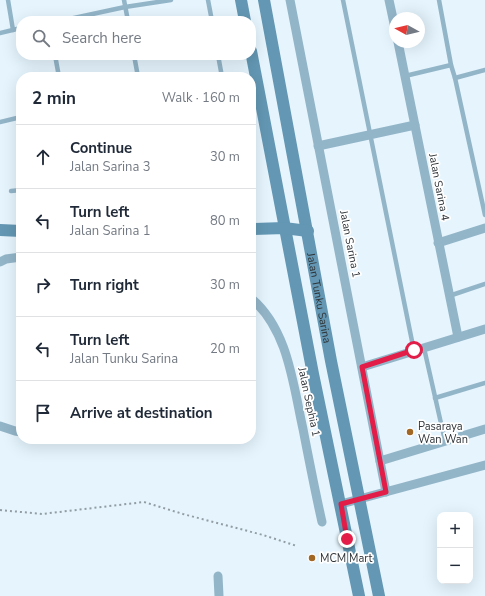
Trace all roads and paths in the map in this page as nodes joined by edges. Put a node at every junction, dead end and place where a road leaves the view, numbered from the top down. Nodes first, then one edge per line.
1 (8, 0) edge
2 (124, 0) edge
3 (171, 0) edge
4 (208, 0) edge
5 (241, 0) edge
6 (264, 0) edge
7 (290, 0) edge
8 (343, 0) edge
9 (389, 0) edge
10 (439, 0) edge
11 (125, 8) junction
12 (392, 12) edge
13 (85, 16) edge
14 (127, 16) edge
15 (211, 16) edge
16 (244, 16) edge
17 (16, 29) edge
18 (13, 30) junction
19 (0, 33) edge
20 (399, 48) edge
21 (56, 60) edge
22 (135, 60) edge
23 (219, 60) edge
24 (253, 60) edge
25 (451, 65) junction
26 (485, 70) edge
27 (58, 72) edge
28 (137, 72) edge
29 (221, 72) edge
30 (255, 72) edge
31 (405, 76) junction
32 (256, 78) edge
33 (455, 78) junction
34 (16, 118) edge
35 (0, 122) edge
36 (414, 125) junction
37 (371, 134) junction
38 (318, 146) junction
39 (16, 190) edge
40 (11, 191) dead end
41 (485, 215) edge
42 (284, 228) junction
43 (485, 228) edge
44 (256, 229) edge
45 (0, 230) edge
46 (16, 231) edge
47 (308, 231) junction
48 (438, 243) junction
49 (16, 258) edge
50 (0, 262) edge
51 (485, 284) edge
52 (449, 296) junction
53 (256, 302) edge
54 (485, 329) edge
55 (458, 337) junction
56 (424, 348) junction
57 (414, 350) junction
58 (362, 367) junction
59 (485, 383) edge
60 (435, 398) junction
61 (0, 426) edge
62 (485, 429) edge
63 (16, 432) edge
64 (445, 441) junction
65 (380, 461) junction
66 (485, 465) edge
67 (386, 492) junction
68 (359, 499) junction
69 (341, 504) junction
70 (0, 510) edge
71 (322, 522) dead end
72 (297, 546) dead end
73 (218, 576) dead end
74 (219, 596) edge
75 (360, 596) edge
76 (379, 596) edge

1 - 18 lane
2 - 11 lane
3 - 11 lane
4 - 15 lane
5 - 16 street
6 - 47 street, Jalan Tunku Sarina
7 - 38 street, Jalan Sarina 1
8 - 37 lane
9 - 12 street
10 - 25 lane
11 - 13 lane
11 - 14 lane
17 - 18 lane
18 - 19 lane
20 - 31 street, Jalan Sarina 4
21 - 27 lane
22 - 28 lane
23 - 29 lane
24 - 30 street, Jalan Tunku Sarina
25 - 31 lane
25 - 33 lane
26 - 33 lane
31 - 36 street, Jalan Sarina 4
32 - 42 street, Jalan Tunku Sarina
33 - 41 lane
34 - 35 lane
36 - 37 street
36 - 48 street, Jalan Sarina 4
37 - 38 street
37 - 57 lane
38 - 58 street, Jalan Sarina 1
39 - 40 lane
42 - 44 street
42 - 47 street
42 - 69 street, Jalan Tunku Sarina
43 - 48 street
45 - 46 street
47 - 68 street, Jalan Tunku Sarina
48 - 52 street, Jalan Sarina 4
49 - 50 street
51 - 52 lane
52 - 55 street, Jalan Sarina 4
53 - 71 street, Jalan Sephia 1
54 - 55 street
55 - 56 street
56 - 57 street
56 - 60 lane
57 - 58 street
58 - 65 street, Jalan Sarina 1
59 - 60 lane
60 - 64 lane
61 - 63 street
62 - 64 street
64 - 65 street
65 - 67 street, Jalan Sarina 1
66 - 67 street
67 - 68 street
68 - 69 street
68 - 76 street, Jalan Tunku Sarina
69 - 75 street, Jalan Tunku Sarina
70 - 72 path
73 - 74 street

